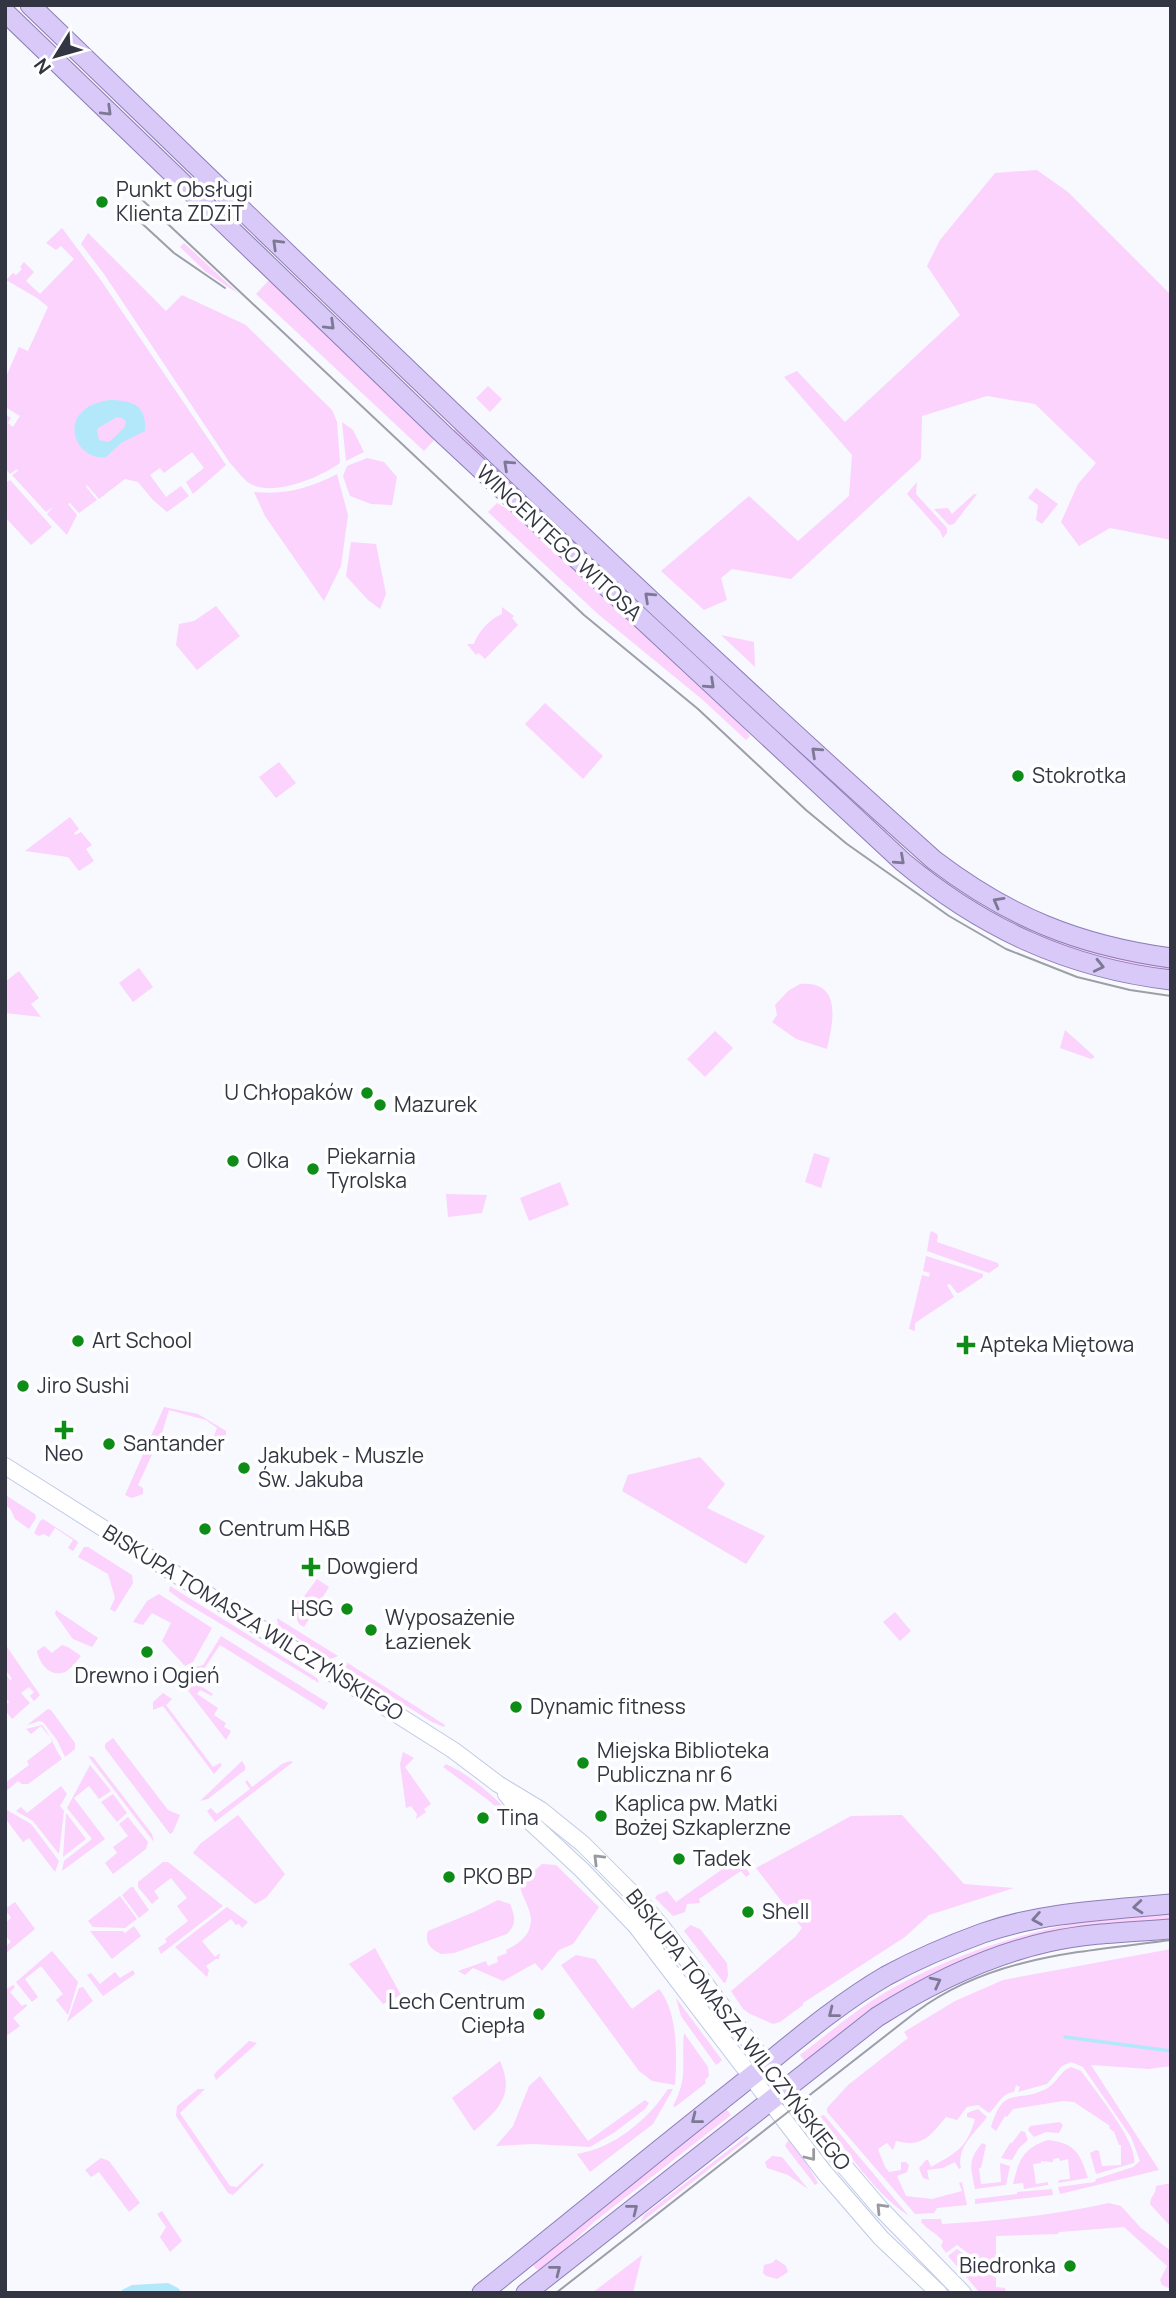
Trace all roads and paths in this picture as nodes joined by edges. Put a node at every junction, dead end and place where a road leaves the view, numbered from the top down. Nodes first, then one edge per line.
1 (30, 5) edge
2 (5, 12) edge
3 (1171, 958) edge
4 (1171, 980) edge
5 (5, 1466) edge
6 (498, 1784) junction
7 (1171, 1905) edge
8 (1171, 1928) edge
9 (767, 2064) junction
10 (750, 2077) junction
11 (785, 2090) junction
12 (769, 2103) junction
13 (515, 2266) junction
14 (529, 2290) edge
15 (482, 2293) edge
16 (939, 2293) edge
17 (963, 2293) edge

3 -> 1 main road, WINCENTEGO WITOSA
2 -> 4 main road, WINCENTEGO WITOSA
5 - 6 street, BISKUPA TOMASZA WILCZYŃSKIEGO
9 -> 6 street, BISKUPA TOMASZA WILCZYŃSKIEGO
6 - 10 street, BISKUPA TOMASZA WILCZYŃSKIEGO
7 -> 9 main road
11 -> 8 main road
9 - 10 main road
9 - 11 street, BISKUPA TOMASZA WILCZYŃSKIEGO
10 - 12 street, BISKUPA TOMASZA WILCZYŃSKIEGO
10 -> 13 main road
11 - 12 main road
17 -> 11 street, BISKUPA TOMASZA WILCZYŃSKIEGO
14 -> 12 main road
12 -> 16 street, BISKUPA TOMASZA WILCZYŃSKIEGO
13 - 14 main road
13 - 15 main road

